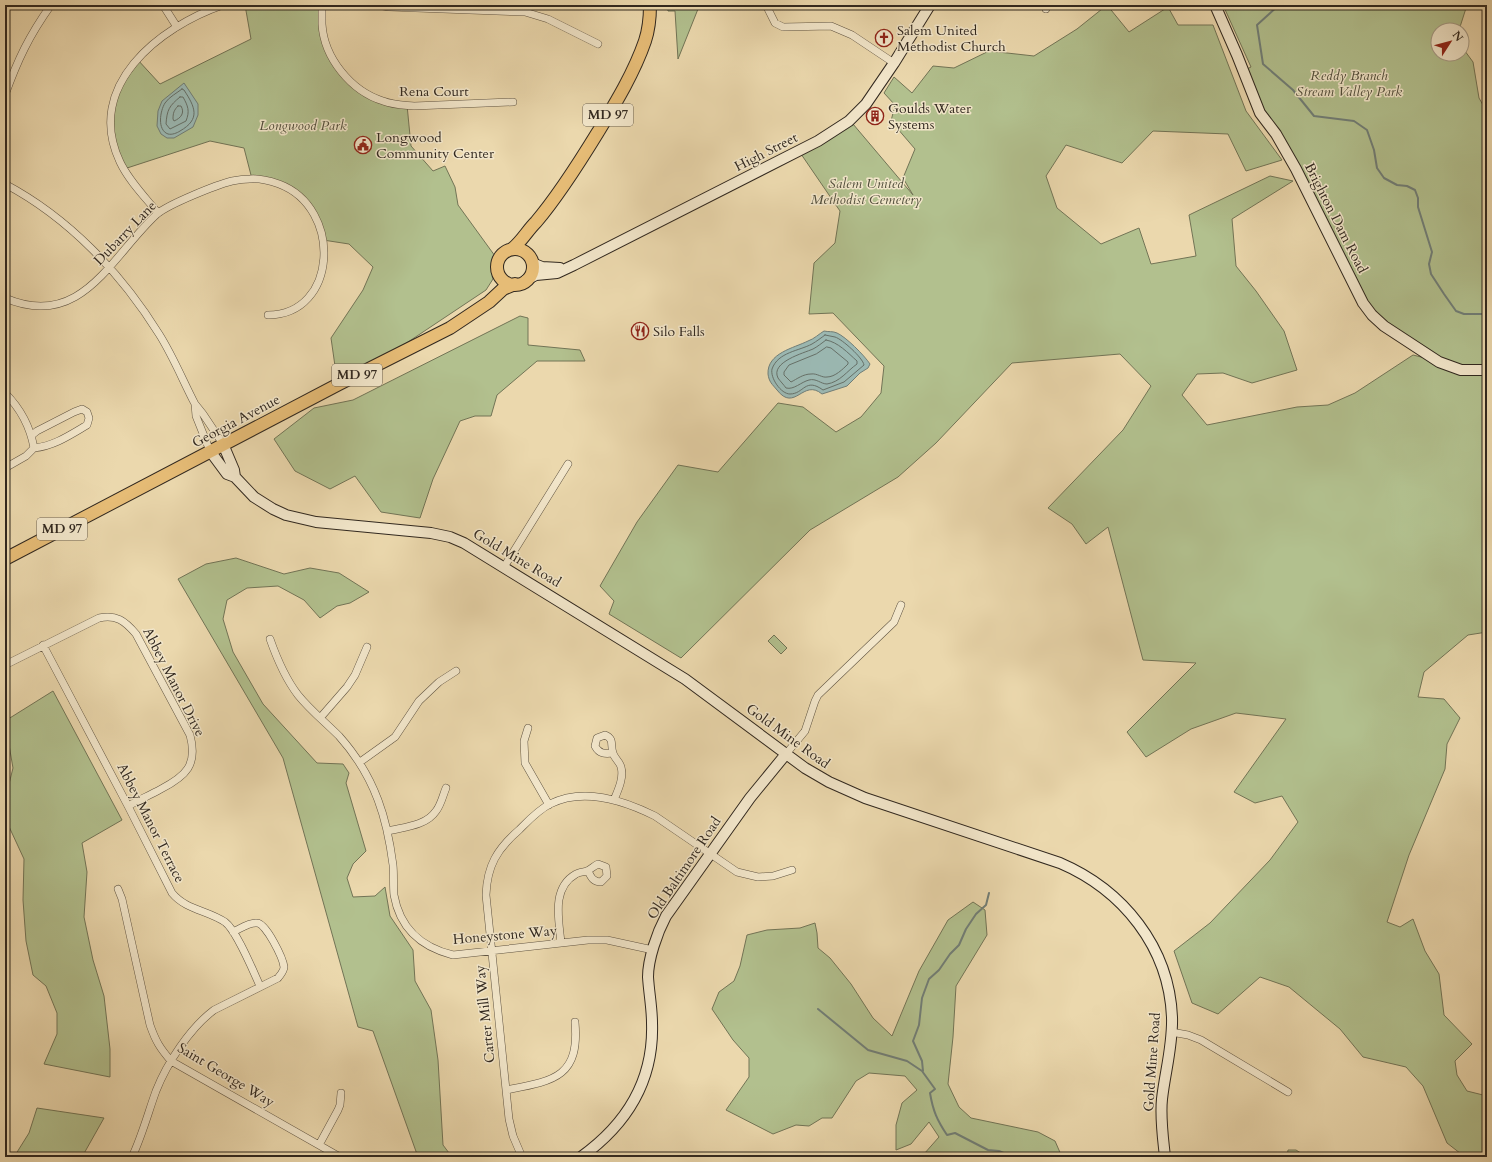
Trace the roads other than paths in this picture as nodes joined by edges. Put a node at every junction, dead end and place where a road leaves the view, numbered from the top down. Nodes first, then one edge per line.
1 (51, 5) edge
2 (163, 5) edge
3 (223, 5) edge
4 (322, 5) edge
5 (377, 5) edge
6 (650, 5) edge
7 (766, 5) edge
8 (930, 5) edge
9 (1215, 5) edge
10 (177, 27) junction
11 (598, 44) dead end
12 (894, 63) junction
13 (5, 95) edge
14 (513, 102) dead end
15 (5, 184) edge
16 (158, 214) junction
17 (542, 216) junction
18 (512, 249) junction
19 (529, 258) junction
20 (109, 267) junction
21 (566, 268) junction
22 (500, 277) junction
23 (526, 280) junction
24 (515, 284) junction
25 (5, 298) edge
26 (480, 308) junction
27 (268, 315) dead end
28 (1487, 370) edge
29 (5, 393) edge
30 (195, 404) junction
31 (32, 435) junction
32 (223, 444) junction
33 (34, 448) junction
34 (210, 451) junction
35 (568, 464) dead end
36 (5, 468) edge
37 (235, 477) junction
38 (5, 559) edge
39 (504, 567) junction
40 (901, 605) dead end
41 (270, 639) dead end
42 (43, 645) junction
43 (367, 647) dead end
44 (5, 665) edge
45 (456, 671) dead end
46 (320, 718) junction
47 (528, 728) dead end
48 (613, 753) dead end
49 (786, 754) junction
50 (360, 762) junction
51 (446, 788) dead end
52 (614, 800) junction
53 (548, 805) junction
54 (128, 806) junction
55 (388, 831) junction
56 (710, 853) junction
57 (792, 870) dead end
58 (588, 871) dead end
59 (118, 889) dead end
60 (233, 932) junction
61 (561, 943) junction
62 (653, 950) junction
63 (492, 951) junction
64 (260, 986) junction
65 (576, 1022) dead end
66 (1171, 1032) junction
67 (171, 1061) junction
68 (506, 1090) junction
69 (1288, 1092) dead end
70 (341, 1093) dead end
71 (319, 1145) junction
72 (132, 1157) edge
73 (340, 1157) edge
74 (522, 1157) edge
75 (581, 1157) edge
76 (1165, 1157) edge

1 - 13 street
2 - 10 street
3 - 10 street
4 - 14 street, Rena Court
5 - 11 street
6 - 17 main road, MD 97
7 - 12 street
8 - 12 street, High Street
9 - 28 street, Brighton Dam Road
10 - 16 street
12 - 21 street, High Street
15 - 20 street, Gold Mine Road
16 - 20 street, Dubarry Lane
16 - 27 street, Dubarry Lane
17 - 18 main road, MD 97
17 - 19 main road, MD 97
18 - 19 main road
18 - 22 main road, MD 97
19 - 21 street, High Street
19 - 23 main road, MD 97
20 - 25 street, Dubarry Lane
20 - 30 street, Gold Mine Road
21 - 23 street, High Street
22 - 24 main road
22 - 26 main road, Georgia Avenue / MD 97
23 - 24 main road, MD 97
24 - 26 main road, Georgia Avenue / MD 97
26 - 32 main road, Georgia Avenue / MD 97
29 - 31 street
30 - 32 street, Gold Mine Road
30 - 34 street, Gold Mine Road
31 - 33 street
31 - 33 street
32 - 34 main road, Georgia Avenue / MD 97
32 - 37 street, Gold Mine Road
33 - 36 street
34 - 37 street, Gold Mine Road
34 - 38 main road, Georgia Avenue / MD 97
35 - 39 street
37 - 39 street, Gold Mine Road
39 - 49 street, Gold Mine Road
40 - 49 street
41 - 46 street, Honeystone Way
42 - 44 street, Abbey Manor Drive
42 - 54 street, Abbey Manor Terrace
42 - 54 street, Abbey Manor Drive
43 - 46 street
45 - 50 street
46 - 50 street, Honeystone Way
47 - 53 street
48 - 52 street
49 - 56 street, Old Baltimore Road
49 - 66 street, Gold Mine Road
50 - 55 street, Honeystone Way
51 - 55 street
52 - 53 street, Carter Mill Way
52 - 56 street, Carter Mill Way
53 - 63 street, Carter Mill Way
54 - 60 street, Abbey Manor Terrace
55 - 63 street, Honeystone Way
56 - 57 street, Carter Mill Way
56 - 62 street, Old Baltimore Road
58 - 61 street
59 - 67 street, Saint George Way
60 - 64 street, Abbey Manor Terrace
60 - 64 street
61 - 62 street, Honeystone Way
61 - 63 street, Honeystone Way
62 - 75 street, Old Baltimore Road
63 - 68 street, Carter Mill Way
64 - 67 street
65 - 68 street
66 - 69 street
66 - 76 street, Gold Mine Road
67 - 71 street, Saint George Way
67 - 72 street
68 - 74 street, Carter Mill Way
70 - 71 street
71 - 73 street, Saint George Way

